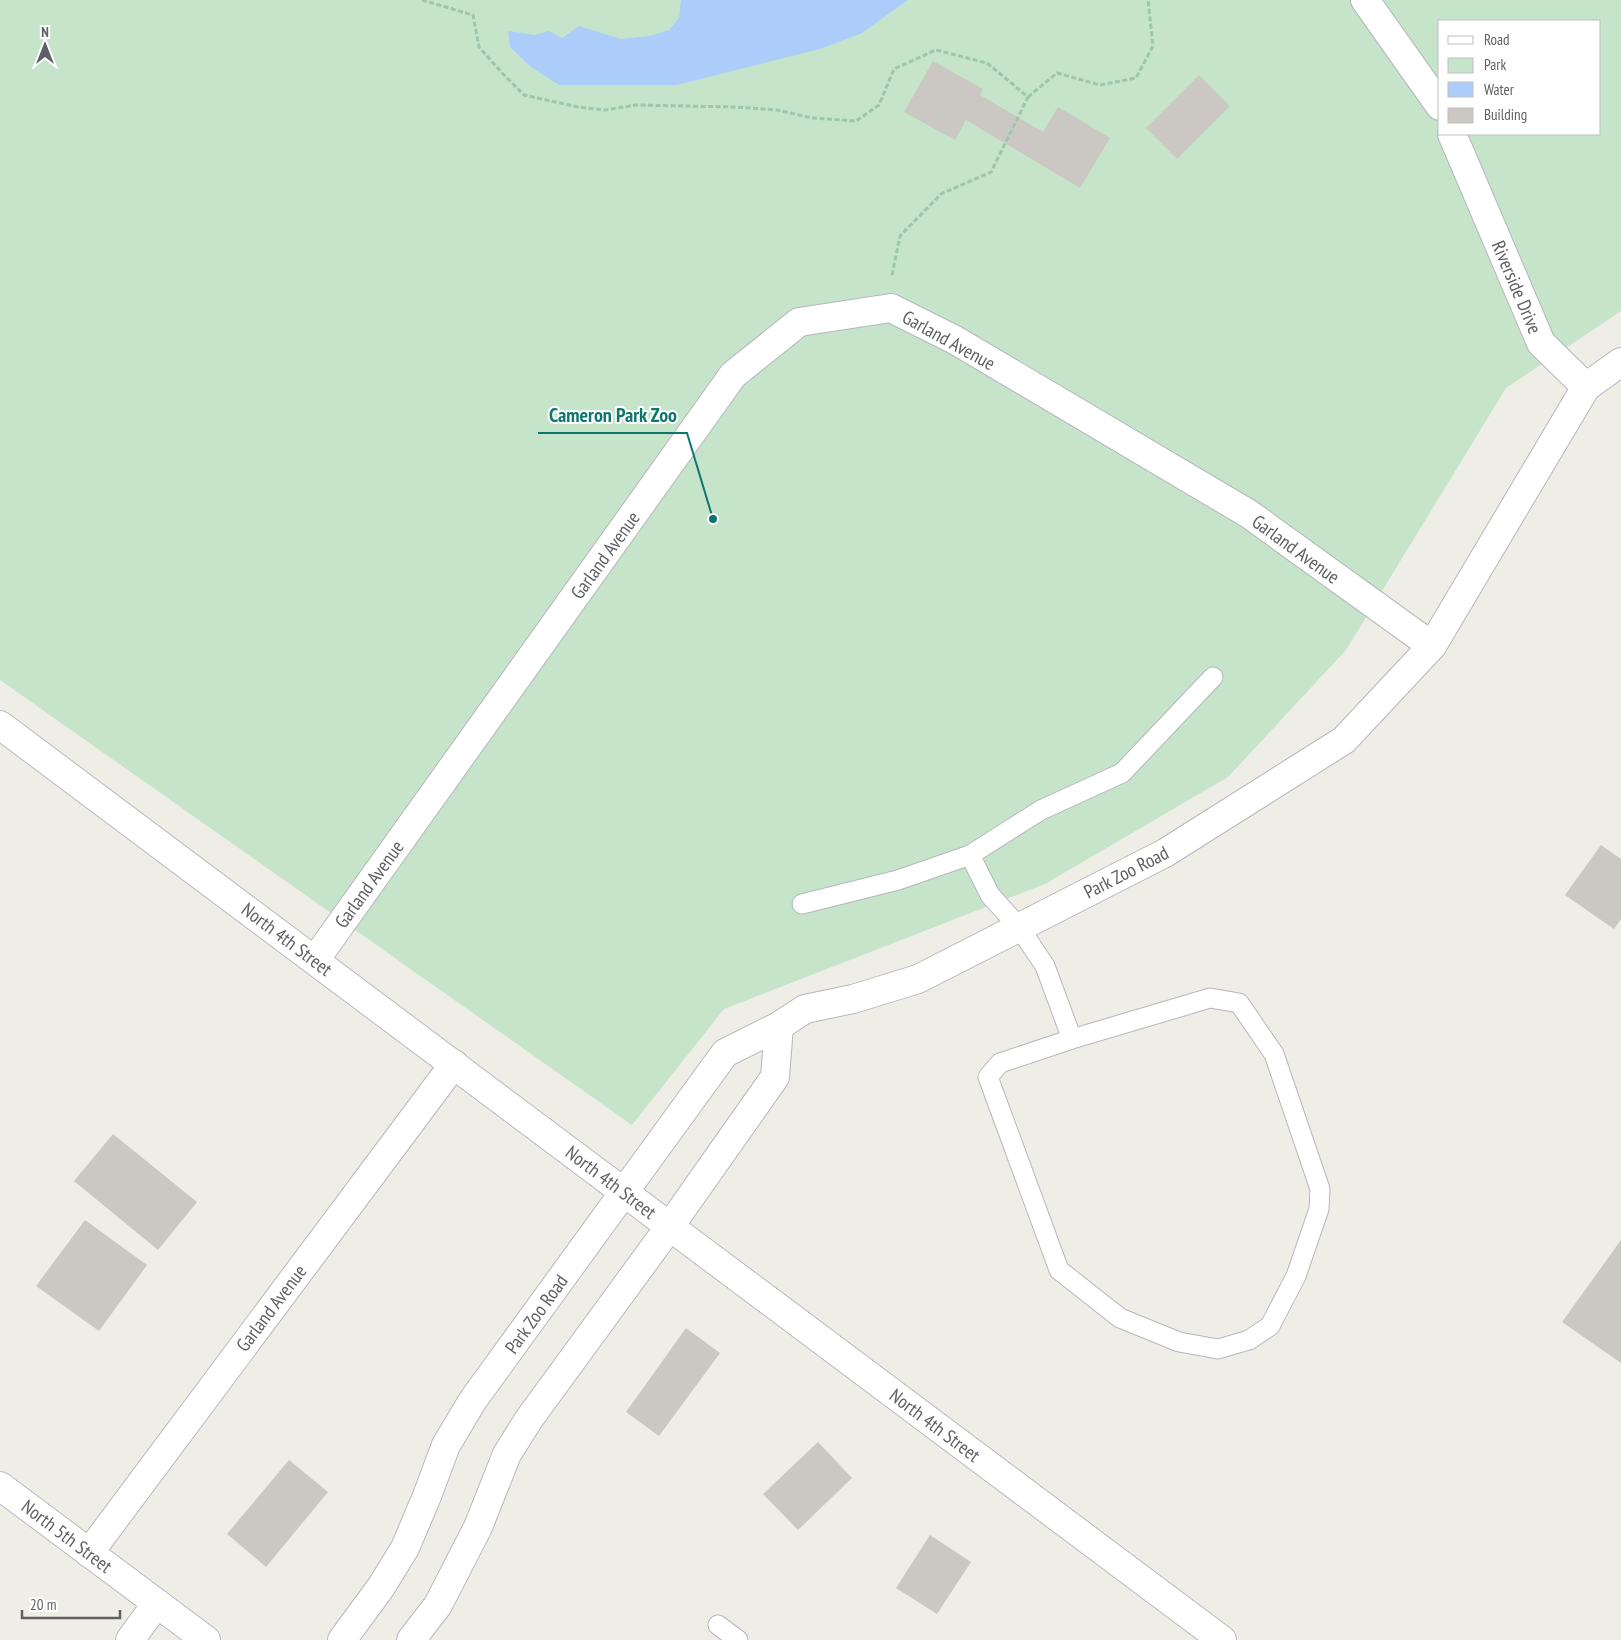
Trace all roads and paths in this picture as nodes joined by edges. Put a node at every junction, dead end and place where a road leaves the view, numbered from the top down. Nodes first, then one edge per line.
1 (422, 0) edge
2 (1148, 0) edge
3 (1365, 0) edge
4 (1028, 97) junction
5 (1438, 103) edge
6 (1452, 135) edge
7 (892, 275) dead end
8 (1621, 362) edge
9 (1586, 387) junction
10 (1432, 646) junction
11 (1214, 677) dead end
12 (0, 724) edge
13 (970, 855) junction
14 (802, 904) dead end
15 (1019, 927) junction
16 (315, 960) junction
17 (779, 1026) junction
18 (1072, 1039) junction
19 (454, 1064) junction
20 (625, 1192) junction
21 (670, 1226) junction
22 (0, 1486) edge
23 (89, 1552) junction
24 (157, 1604) junction
25 (718, 1625) dead end
26 (130, 1640) edge
27 (206, 1640) edge
28 (342, 1640) edge
29 (411, 1640) edge
30 (738, 1640) edge
31 (1222, 1640) edge

1 - 4 path
2 - 4 path
3 - 5 street
4 - 7 path
6 - 9 street, Riverside Drive
8 - 9 street
9 - 10 street
10 - 15 street, Park Zoo Road
10 - 16 street, Garland Avenue
11 - 13 lane
12 - 16 street, North 4th Street
13 - 14 lane
13 - 15 lane
15 - 17 street, Park Zoo Road
15 - 18 lane
16 - 19 street, North 4th Street
17 - 20 street, Park Zoo Road
17 - 21 street
18 - 18 lane
19 - 20 street, North 4th Street
19 - 23 street, Garland Avenue
20 - 21 street, North 4th Street
20 - 28 street, Park Zoo Road
21 - 29 street
21 - 31 street, North 4th Street
22 - 23 street, North 5th Street
23 - 24 street, North 5th Street
24 - 26 street
24 - 27 street, North 5th Street
25 - 30 lane

